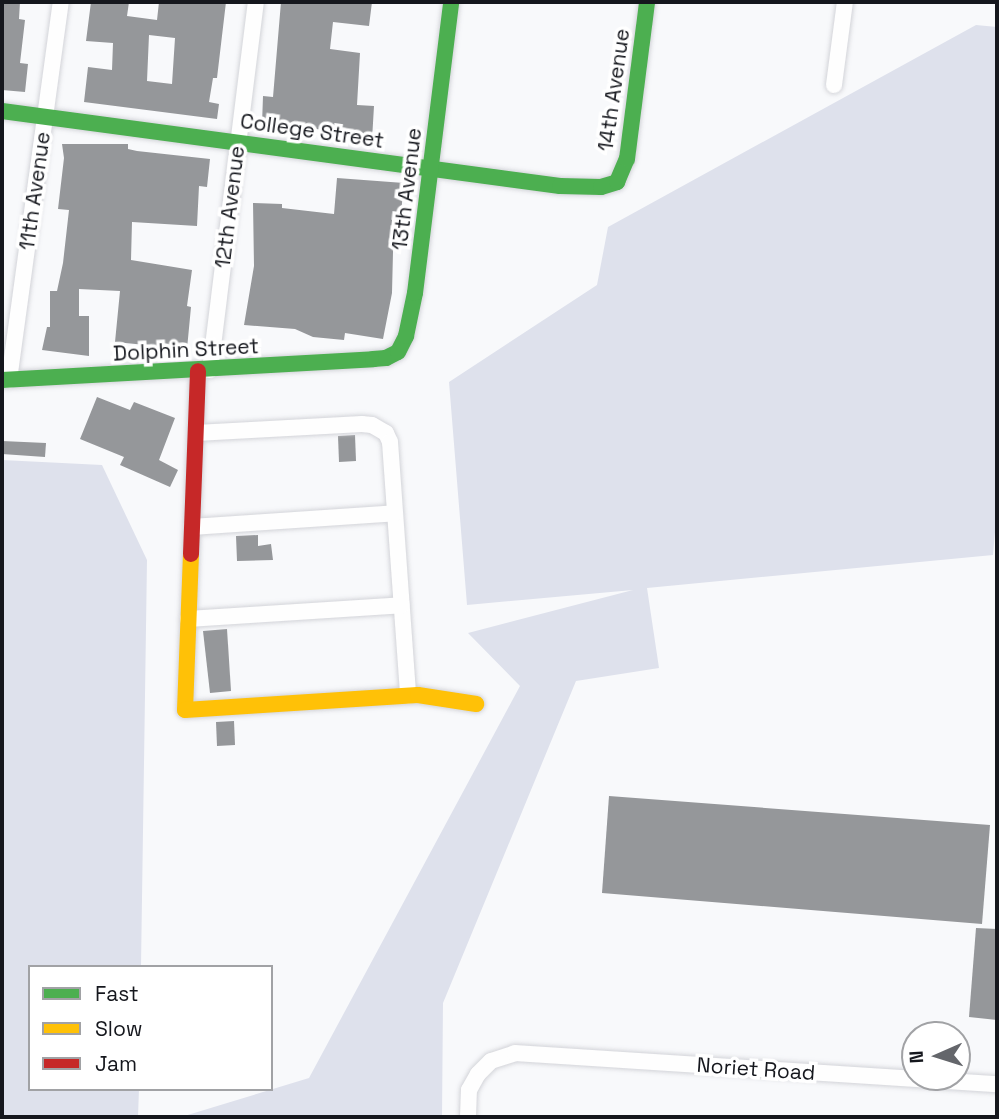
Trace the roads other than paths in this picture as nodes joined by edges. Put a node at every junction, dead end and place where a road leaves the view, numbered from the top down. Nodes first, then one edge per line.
1 (61, 2) edge
2 (256, 2) edge
3 (451, 2) edge
4 (647, 2) edge
5 (845, 2) edge
6 (834, 85) dead end
7 (2, 111) edge
8 (45, 117) junction
9 (239, 143) junction
10 (432, 168) junction
11 (617, 182) joint
12 (373, 359) joint
13 (204, 370) junction
14 (6, 380) edge
15 (196, 433) junction
16 (395, 513) junction
17 (192, 527) junction
18 (401, 605) junction
19 (188, 619) junction
20 (408, 695) junction
21 (477, 704) dead end
22 (997, 1084) edge
23 (468, 1117) edge

1 - 8 street, 11th Avenue
2 - 9 street, 12th Avenue
3 - 10 street, 13th Avenue
4 - 11 street, 14th Avenue
5 - 6 street
7 - 8 street, College Street
8 - 9 street, College Street
8 - 14 street, 11th Avenue
9 - 10 street, College Street
9 - 13 street, 12th Avenue
10 - 11 street, College Street
10 - 12 street, 13th Avenue
12 - 13 street, Dolphin Street
13 - 14 street, Dolphin Street
13 - 15 street
15 - 16 street
15 - 17 street
16 - 17 street
16 - 18 street
17 - 19 street
18 - 19 street
18 - 20 street
19 - 20 street
20 - 21 street
22 - 23 street, Noriet Road

